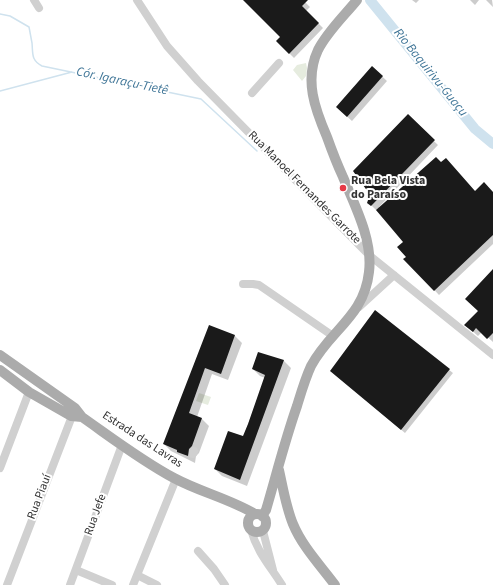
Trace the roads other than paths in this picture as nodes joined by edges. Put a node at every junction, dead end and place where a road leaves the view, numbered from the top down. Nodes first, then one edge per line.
1 (34, 0) edge
2 (137, 0) edge
3 (357, 0) edge
4 (39, 8) dead end
5 (279, 63) dead end
6 (252, 93) dead end
7 (369, 255) junction
8 (394, 275) junction
9 (243, 284) dead end
10 (357, 308) junction
11 (333, 336) junction
12 (0, 355) edge
13 (493, 355) edge
14 (0, 370) edge
15 (29, 392) junction
16 (73, 412) junction
17 (122, 444) junction
18 (0, 468) edge
19 (279, 468) junction
20 (176, 479) junction
21 (282, 483) junction
22 (232, 502) junction
23 (262, 521) junction
24 (249, 528) junction
25 (198, 551) dead end
26 (76, 570) junction
27 (274, 573) junction
28 (138, 575) junction
29 (7, 585) edge
30 (70, 585) edge
31 (112, 585) edge
32 (133, 585) edge
33 (157, 585) edge
34 (225, 585) edge
35 (282, 585) edge
36 (335, 585) edge

1 - 4 street
2 - 7 street, Rua Manoel Fernandes Garrote
3 - 7 main road
5 - 6 street
7 - 8 street, Rua Manoel Fernandes Garrote
7 - 10 main road
8 - 10 street
8 - 13 street, Rua Manoel Fernandes Garrote
9 - 11 street
10 - 11 main road
11 - 19 main road
12 - 16 main road
14 - 15 main road
15 - 16 main road
15 - 18 street
16 - 17 main road, Estrada das Lavras
16 - 29 street, Rua Piauí
17 - 20 main road, Estrada das Lavras
17 - 26 street, Rua Jefe
19 - 21 main road
19 - 23 main road
20 - 22 main road, Estrada das Lavras
20 - 28 street
21 - 23 main road
21 - 36 main road
22 - 23 main road, Estrada das Lavras
22 - 24 main road
23 - 24 main road
23 - 24 main road
23 - 27 street
24 - 27 street
25 - 34 street
26 - 30 street, Rua Jefe
26 - 31 street
27 - 35 street
28 - 32 street
28 - 33 street

